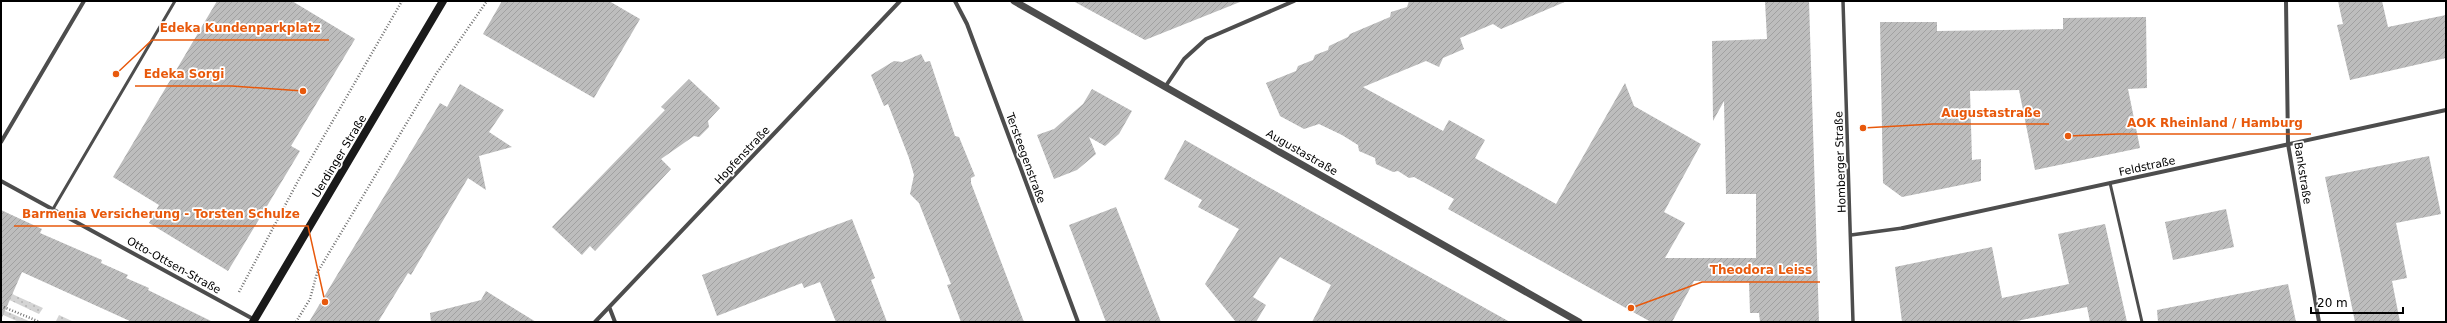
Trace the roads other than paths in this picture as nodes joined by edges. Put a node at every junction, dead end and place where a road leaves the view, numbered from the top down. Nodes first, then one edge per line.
1 (84, 1) edge
2 (175, 1) edge
3 (443, 1) edge
4 (900, 1) edge
5 (955, 1) edge
6 (1014, 1) edge
7 (1294, 1) edge
8 (1843, 1) edge
9 (2286, 1) edge
10 (1165, 87) junction
11 (2446, 110) edge
12 (1, 142) edge
13 (2288, 144) junction
14 (1, 182) edge
15 (2110, 183) junction
16 (53, 209) junction
17 (1903, 228) joint
18 (1851, 235) junction
19 (610, 309) junction
20 (254, 321) edge
21 (596, 322) edge
22 (615, 322) edge
23 (1078, 322) edge
24 (1578, 322) edge
25 (1853, 322) edge
26 (2142, 322) edge
27 (2319, 322) edge

1 - 12 street
2 - 16 lane
3 - 20 main road, Uerdinger Straße
4 - 19 street, Hopfenstraße
5 - 23 street, Tersteegenstraße
6 - 10 street, Augustastraße
7 - 10 street
8 - 18 street, Homberger Straße
9 - 13 street, Bankstraße
10 - 24 street, Augustastraße
11 - 13 street, Feldstraße
13 - 15 street, Feldstraße
13 - 27 street, Bankstraße
14 - 16 street, Otto-Ottsen-Straße
15 - 17 street, Feldstraße
15 - 26 lane
16 - 20 street, Otto-Ottsen-Straße
17 - 18 street, Feldstraße
18 - 25 street, Homberger Straße
19 - 21 street, Hopfenstraße
19 - 22 street

